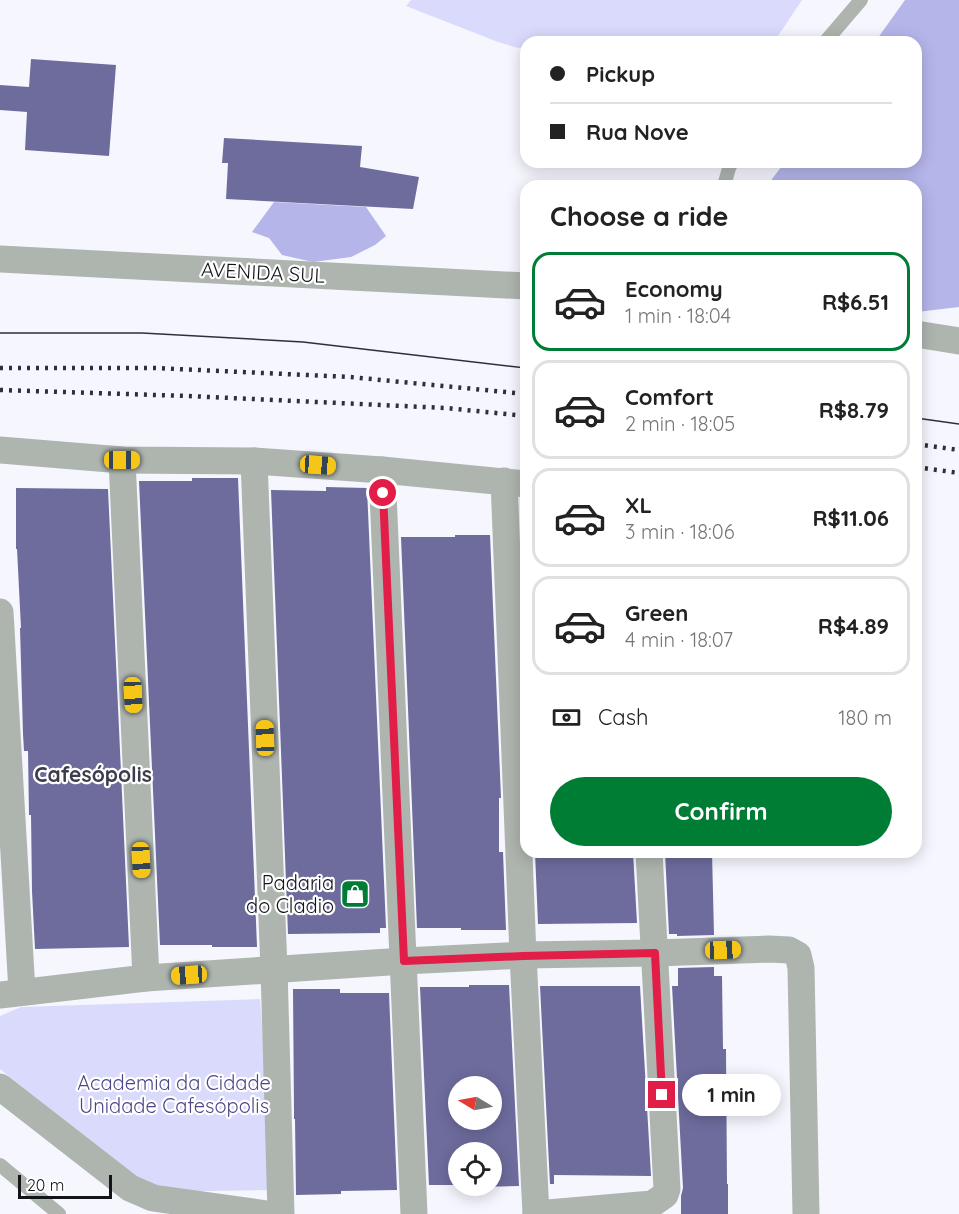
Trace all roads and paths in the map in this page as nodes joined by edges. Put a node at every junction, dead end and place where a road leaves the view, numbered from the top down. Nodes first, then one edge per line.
1 (861, 0) edge
2 (830, 36) edge
3 (0, 259) edge
4 (520, 286) edge
5 (922, 335) edge
6 (959, 341) edge
7 (0, 450) edge
8 (122, 460) junction
9 (254, 460) junction
10 (382, 470) junction
11 (515, 483) edge
12 (0, 612) edge
13 (520, 779) edge
14 (521, 858) edge
15 (649, 858) edge
16 (655, 953) junction
17 (523, 956) junction
18 (404, 961) junction
19 (274, 969) junction
20 (146, 978) junction
21 (11, 993) edge
22 (0, 1087) edge
23 (0, 1165) edge
24 (59, 1214) edge
25 (267, 1214) edge
26 (282, 1214) edge
27 (414, 1214) edge
28 (536, 1214) edge
29 (806, 1214) edge

1 - 2 lane
3 - 4 street, AVENIDA SUL
5 - 6 street
7 - 8 street
8 - 9 street
8 - 20 street
9 - 10 street
9 - 19 street
10 - 11 street
10 - 18 street
11 - 13 street
12 - 21 street
14 - 17 street
15 - 16 street
16 - 17 street
16 - 28 street
16 - 29 street
17 - 18 street
17 - 28 street
18 - 19 street
18 - 27 street
19 - 20 street
19 - 26 street
20 - 21 street
22 - 25 street
23 - 24 lane

